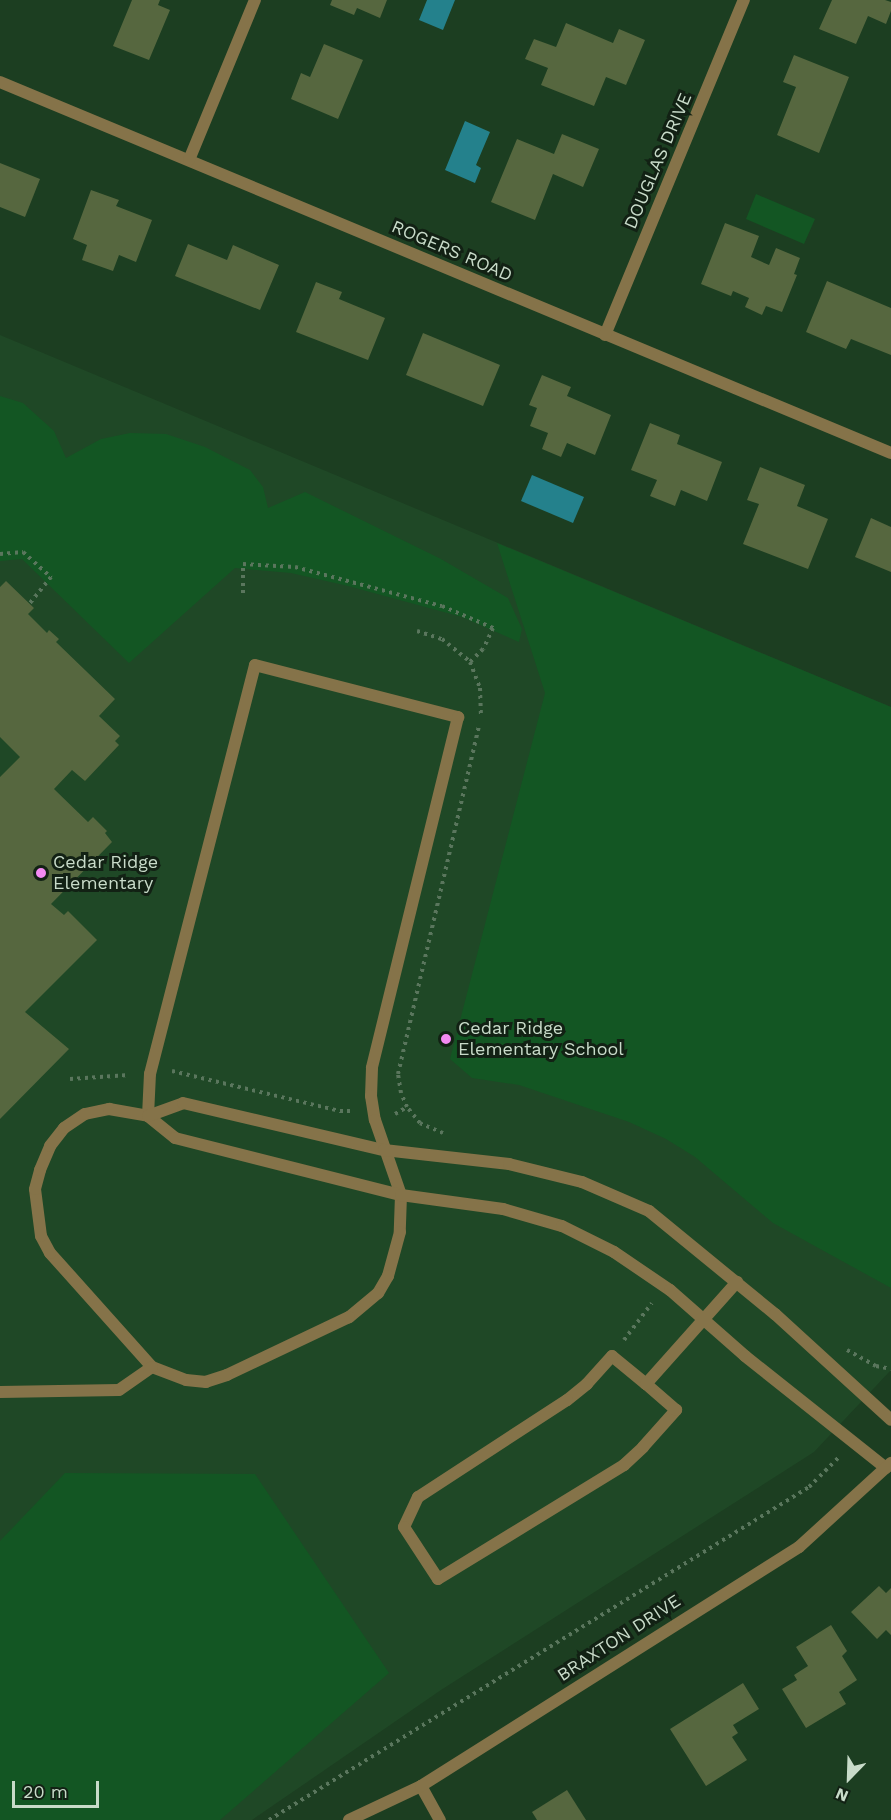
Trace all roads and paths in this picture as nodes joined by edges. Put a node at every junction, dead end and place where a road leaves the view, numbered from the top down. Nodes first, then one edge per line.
1 (255, 0) edge
2 (744, 0) edge
3 (0, 82) edge
4 (189, 160) junction
5 (605, 335) junction
6 (891, 453) edge
7 (0, 554) edge
8 (243, 593) dead end
9 (29, 604) dead end
10 (417, 631) dead end
11 (470, 662) junction
12 (150, 1074) junction
13 (70, 1079) dead end
14 (407, 1107) junction
15 (374, 1112) junction
16 (148, 1116) junction
17 (446, 1134) dead end
18 (384, 1150) junction
19 (400, 1195) junction
20 (737, 1282) junction
21 (703, 1319) junction
22 (838, 1342) dead end
23 (152, 1367) junction
24 (891, 1369) edge
25 (646, 1384) junction
26 (0, 1392) edge
27 (891, 1420) edge
28 (854, 1443) junction
29 (889, 1465) edge
30 (421, 1786) junction
31 (268, 1820) edge
32 (349, 1820) edge
33 (440, 1820) edge

1 - 4 street
2 - 5 street, DOUGLAS DRIVE
3 - 4 street, ROGERS ROAD
4 - 5 street, ROGERS ROAD
5 - 6 street, ROGERS ROAD
7 - 9 path
8 - 11 path
10 - 11 path
11 - 14 path
12 - 13 path
12 - 15 path
12 - 15 street
12 - 16 street
14 - 15 path
14 - 17 path
15 - 18 street
16 - 18 street
16 - 19 street
16 - 23 street
18 - 19 street
18 - 20 street
19 - 21 street
19 - 23 street
20 - 21 street
20 - 27 street
21 - 25 street
21 - 28 street
22 - 24 path
23 - 26 street
25 - 25 street
28 - 29 street
28 - 31 path
29 - 30 street, BRAXTON DRIVE
30 - 32 street, BRAXTON DRIVE
30 - 33 street

